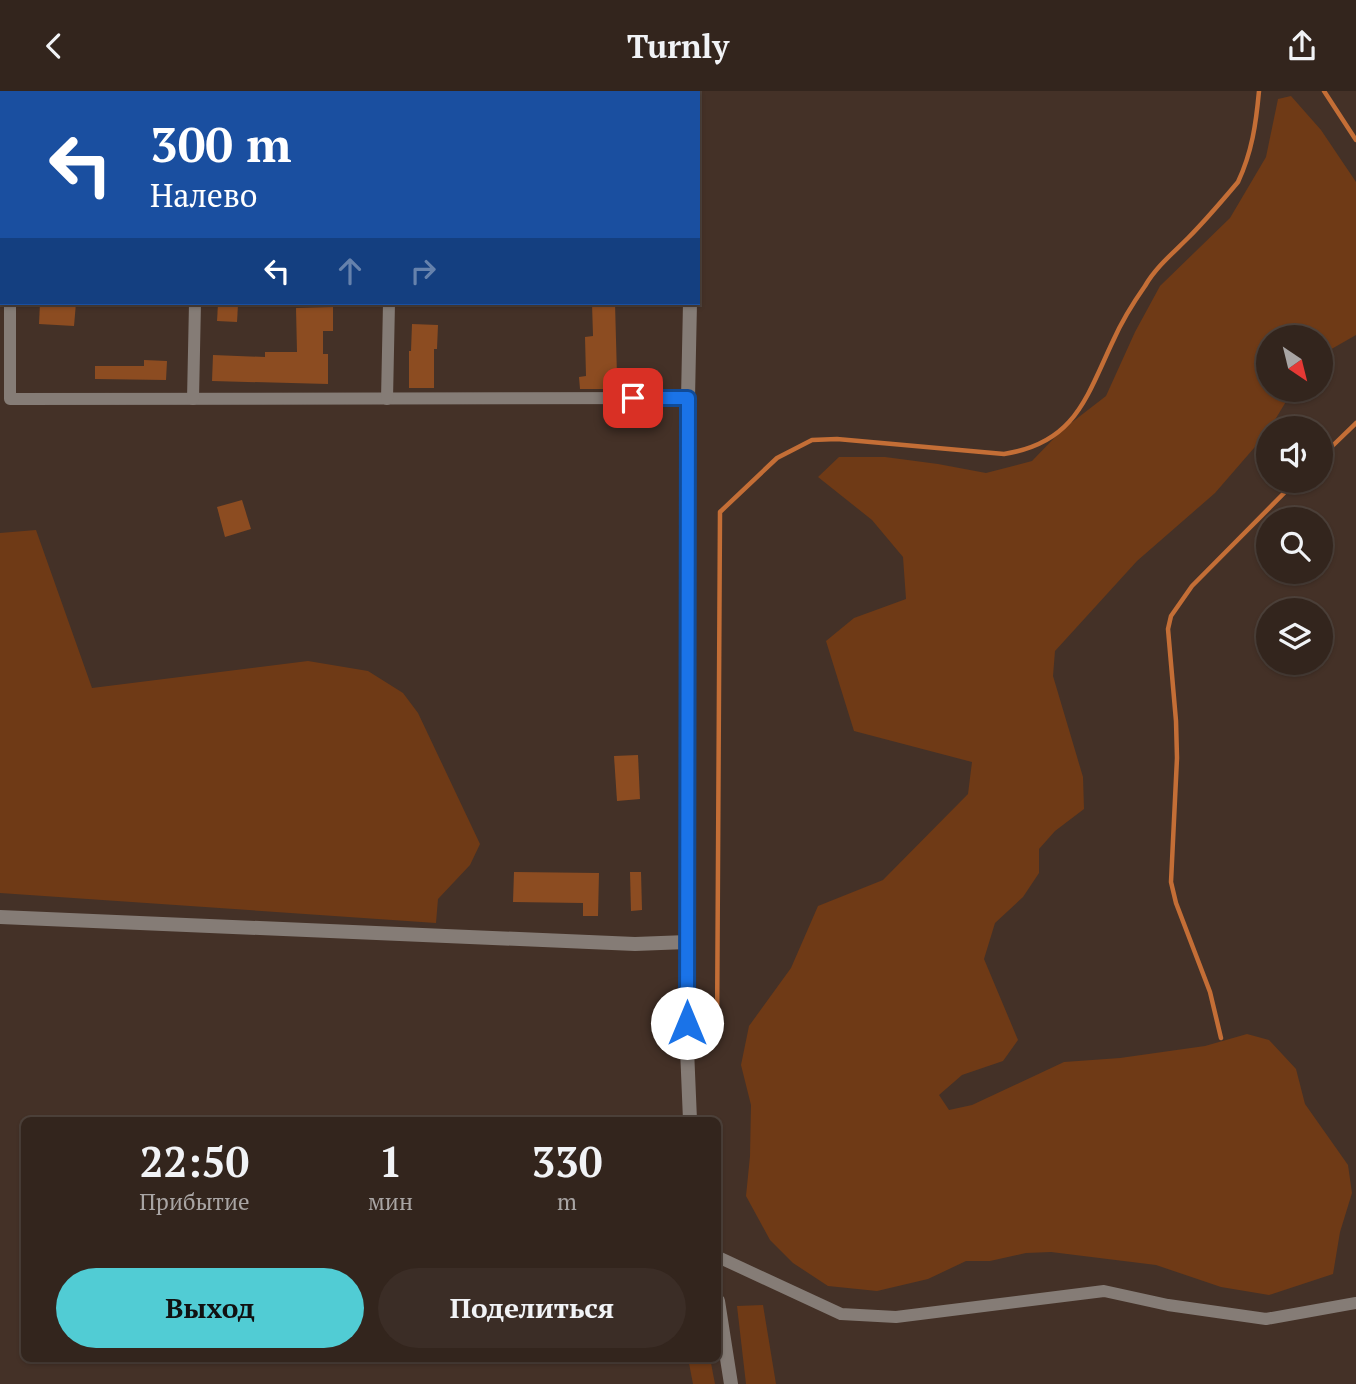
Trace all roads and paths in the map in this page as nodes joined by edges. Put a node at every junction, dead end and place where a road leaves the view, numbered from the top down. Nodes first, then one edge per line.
1 (10, 305) edge
2 (195, 305) edge
3 (389, 305) edge
4 (690, 305) edge
5 (688, 398) junction
6 (193, 399) junction
7 (387, 399) junction
8 (0, 918) edge
9 (687, 942) junction
10 (690, 1117) edge
11 (721, 1258) edge
12 (1356, 1303) edge
13 (721, 1320) edge
14 (731, 1384) edge

1 - 6 street
2 - 6 street
3 - 7 street
4 - 5 street
5 - 7 street
5 - 9 street
6 - 7 street
8 - 9 street
9 - 10 street
11 - 12 street
13 - 14 street

